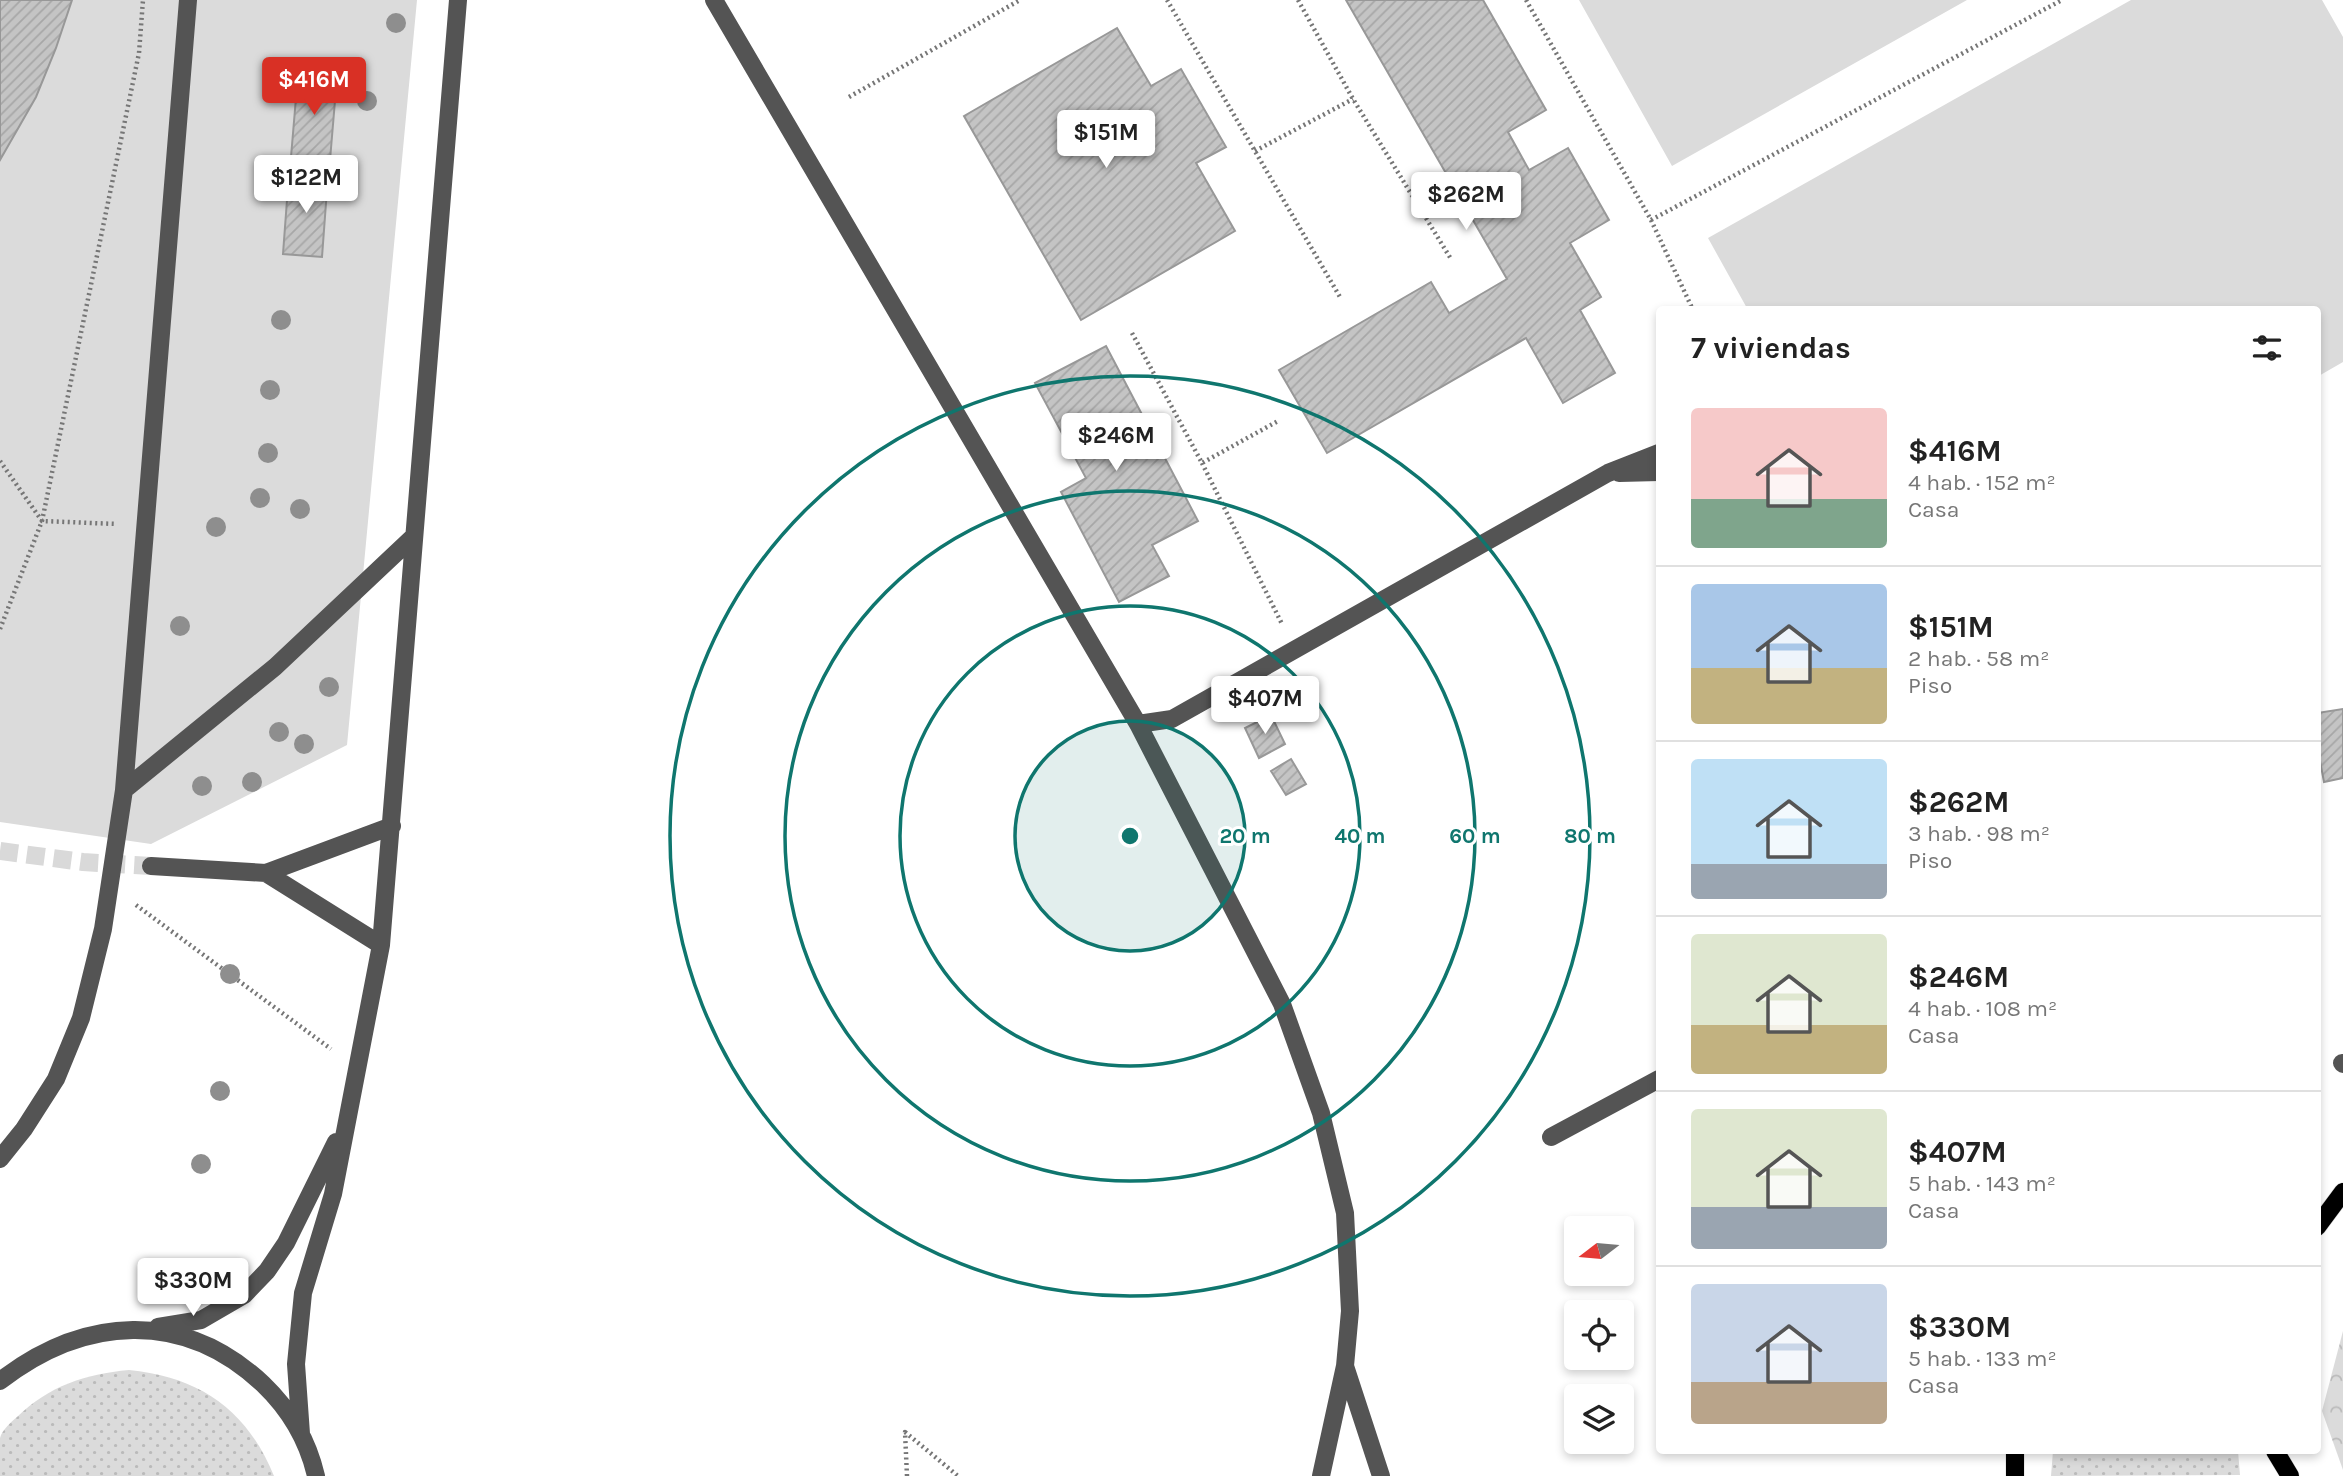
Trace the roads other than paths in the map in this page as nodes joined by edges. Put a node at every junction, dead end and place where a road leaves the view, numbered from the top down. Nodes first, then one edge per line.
1 (188, 0) edge
2 (458, 0) edge
3 (714, 0) edge
4 (1656, 454) edge
5 (1656, 472) edge
6 (1608, 473) junction
7 (412, 538) junction
8 (1139, 724) junction
9 (124, 790) junction
10 (392, 826) junction
11 (151, 866) tunnel mouth
12 (266, 873) junction
13 (381, 945) junction
14 (1656, 1081) edge
15 (345, 1123) junction
16 (1551, 1137) dead end
17 (0, 1158) edge
18 (2343, 1192) edge
19 (2321, 1223) edge
20 (144, 1330) junction
21 (1345, 1366) junction
22 (0, 1381) edge
23 (301, 1434) junction
24 (2015, 1454) edge
25 (2274, 1454) edge
26 (2276, 1454) edge
27 (316, 1476) edge
28 (1321, 1476) edge
29 (1381, 1476) edge
30 (2015, 1476) edge
31 (2274, 1476) edge
32 (2290, 1476) edge

1 - 9 street
2 - 7 street
3 - 8 street
4 - 6 street
5 - 6 street
6 - 8 street
7 - 9 street
7 - 10 street
8 - 21 street
9 - 17 street
10 - 12 street
10 - 13 street
11 - 12 street
12 - 13 street
13 - 15 street
14 - 16 street
15 - 20 street
15 - 23 street
18 - 19 main road
20 - 22 street
20 - 23 street
21 - 28 street
21 - 29 street
23 - 27 street
24 - 30 main road
25 - 31 main road
26 - 32 main road

